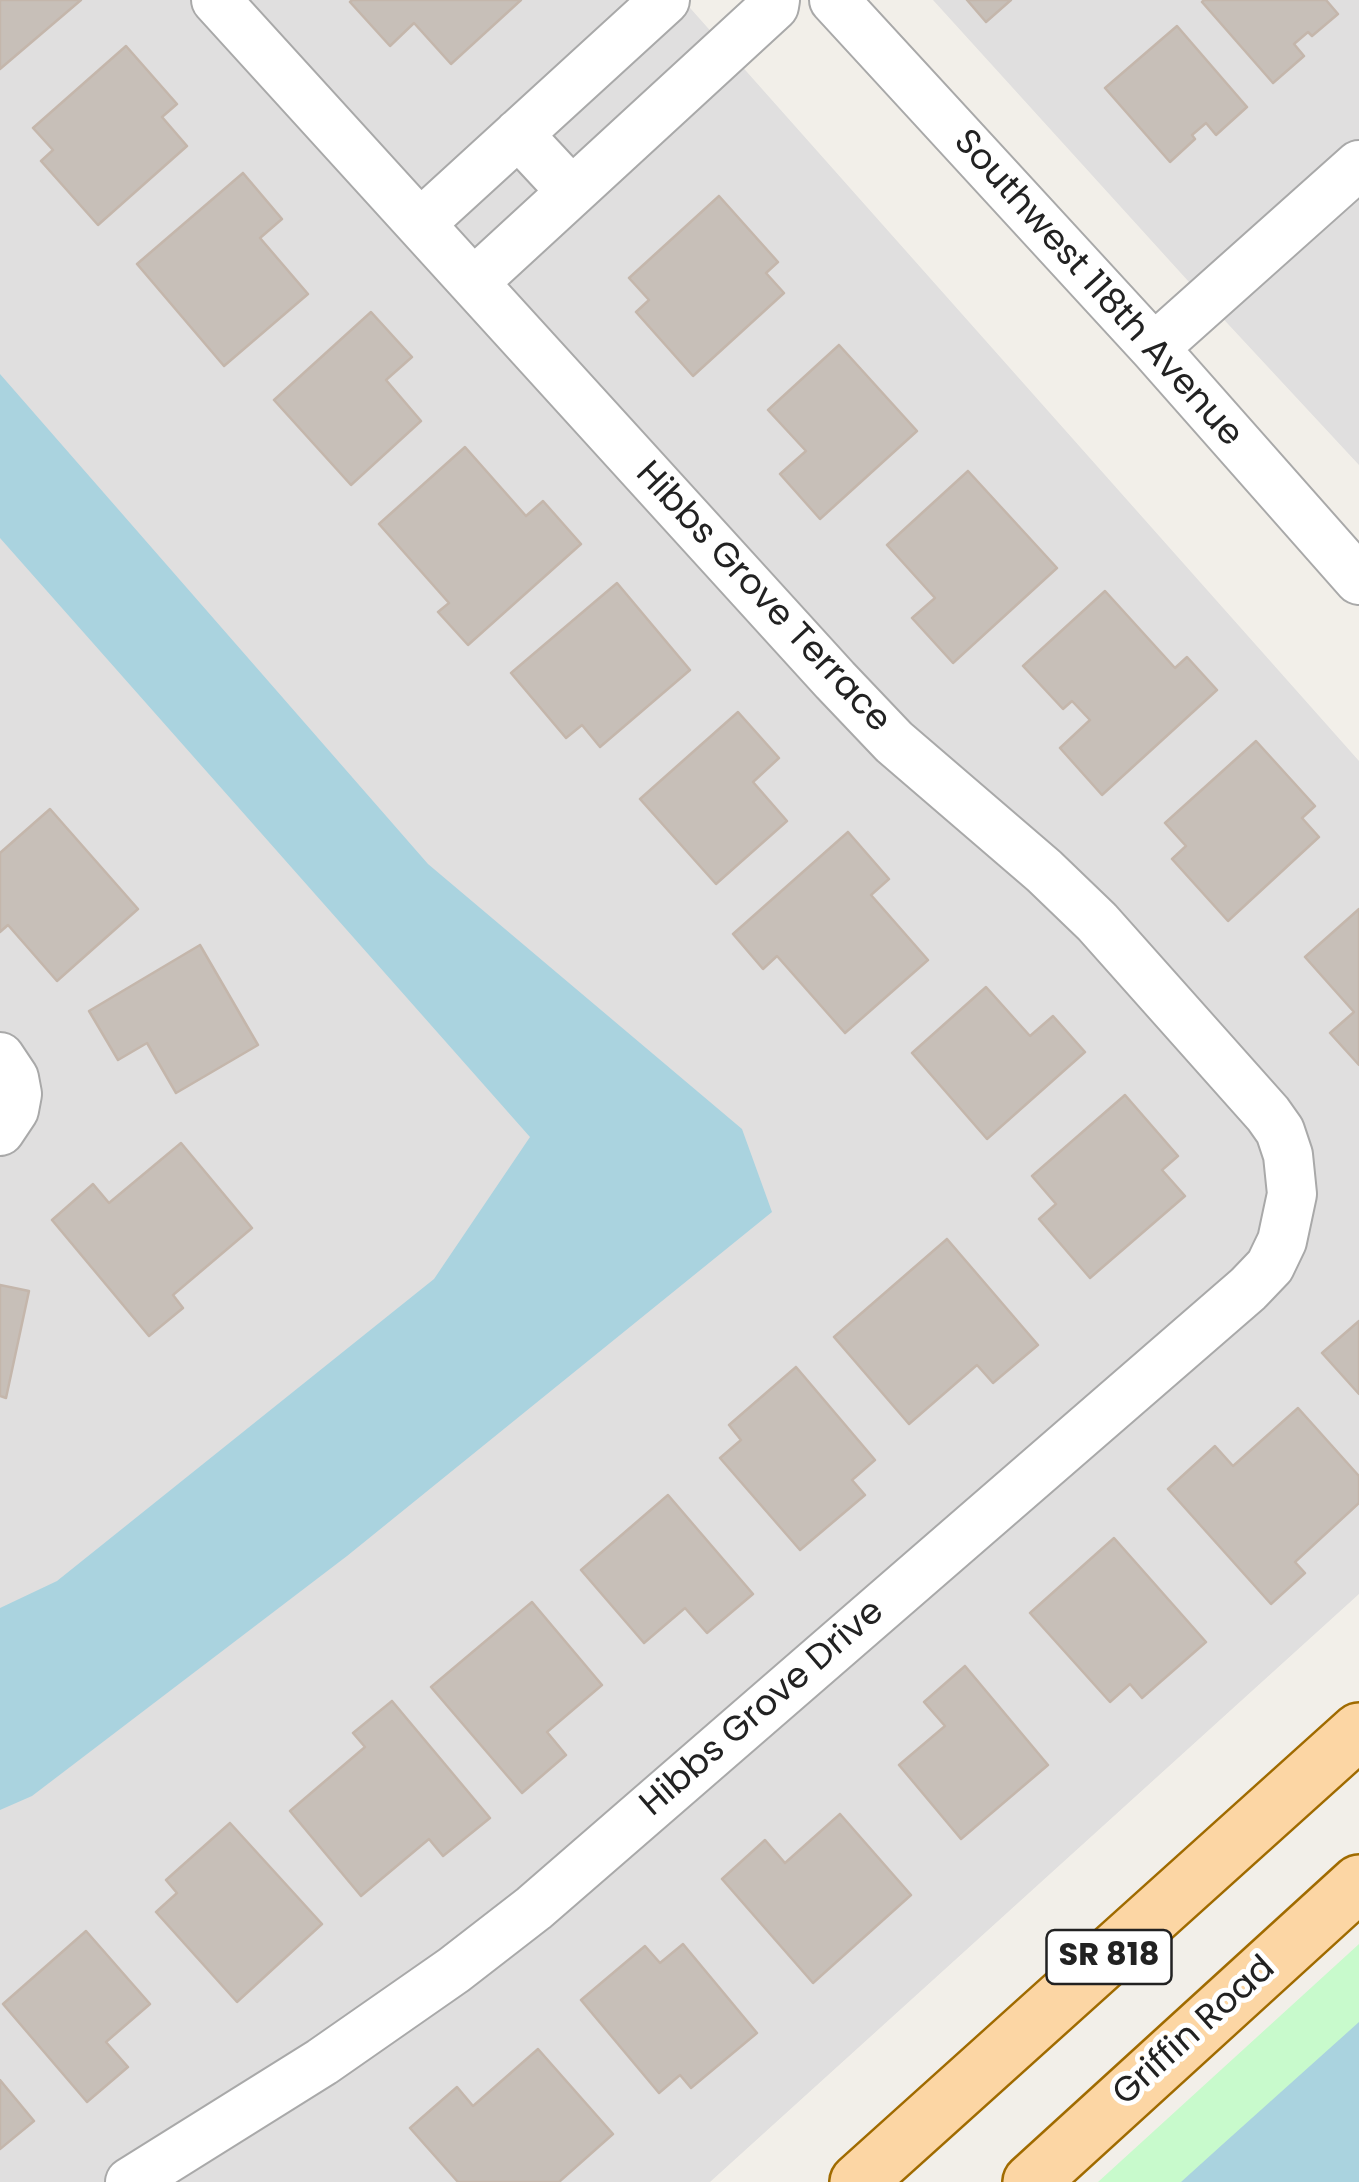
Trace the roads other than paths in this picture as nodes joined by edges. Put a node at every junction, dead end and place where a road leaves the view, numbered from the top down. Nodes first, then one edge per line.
1 (216, 0) edge
2 (666, 0) edge
3 (775, 0) edge
4 (834, 0) edge
5 (518, 134) junction
6 (1359, 165) edge
7 (572, 192) junction
8 (420, 224) junction
9 (474, 282) junction
10 (1154, 348) junction
11 (1359, 580) edge
12 (0, 1058) edge
13 (0, 1131) edge
14 (1292, 1194) joint
15 (1359, 1731) edge
16 (1359, 1883) edge
17 (146, 2175) edge
18 (858, 2182) edge
19 (1032, 2182) edge

1 - 8 street, Hibbs Grove Terrace
2 - 5 street
3 - 7 street
4 - 10 street, Southwest 118th Avenue
5 - 7 street
5 - 8 street
6 - 10 street
7 - 9 street
8 - 9 street, Hibbs Grove Terrace
9 - 14 street, Hibbs Grove Terrace
10 - 11 street, Southwest 118th Avenue
12 - 13 street
14 - 17 street, Hibbs Grove Drive
15 - 18 main road, SR 818
16 - 19 main road, Griffin Road / SR 818

